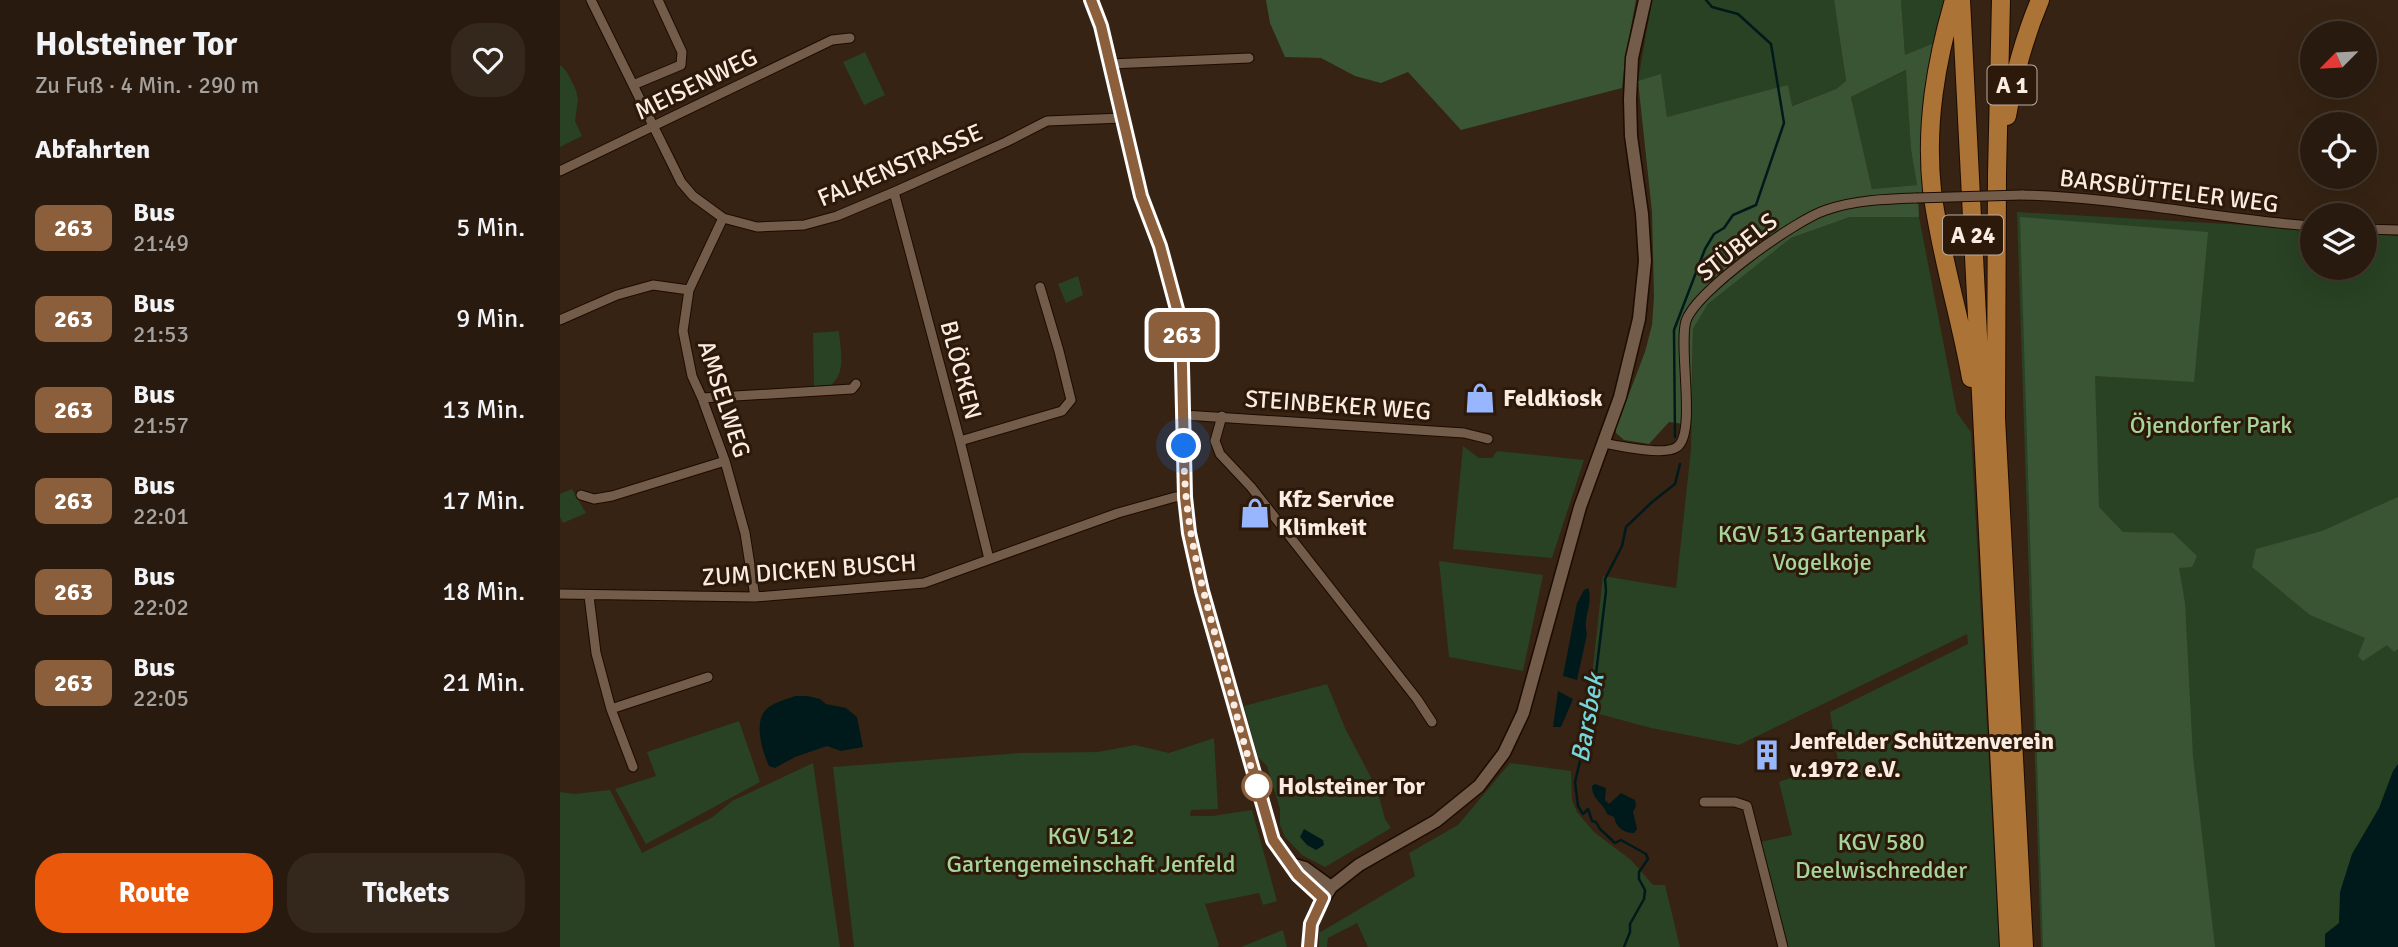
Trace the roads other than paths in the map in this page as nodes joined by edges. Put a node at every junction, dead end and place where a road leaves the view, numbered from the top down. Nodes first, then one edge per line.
1 (591, 0) edge
2 (658, 0) edge
3 (1091, 0) edge
4 (1645, 0) edge
5 (1954, 0) edge
6 (1962, 0) edge
7 (2001, 0) edge
8 (2040, 0) edge
9 (850, 38) dead end
10 (1249, 58) dead end
11 (1110, 64) junction
12 (633, 85) junction
13 (1122, 118) junction
14 (652, 126) junction
15 (560, 171) edge
16 (1997, 174) junction
17 (894, 192) junction
18 (2022, 195) joint
19 (723, 218) junction
20 (2300, 225) edge
21 (2377, 229) edge
22 (2398, 230) edge
23 (1040, 288) dead end
24 (689, 290) junction
25 (560, 320) edge
26 (856, 384) dead end
27 (702, 398) junction
28 (1184, 415) junction
29 (1222, 416) junction
30 (1488, 439) dead end
31 (960, 441) junction
32 (1604, 443) junction
33 (725, 461) junction
34 (1985, 470) junction
35 (581, 495) dead end
36 (1185, 497) junction
37 (989, 559) junction
38 (560, 594) edge
39 (589, 596) junction
40 (755, 597) junction
41 (708, 677) dead end
42 (611, 709) junction
43 (1432, 722) dead end
44 (633, 767) dead end
45 (1704, 802) dead end
46 (1327, 892) junction
47 (1309, 947) edge
48 (1783, 947) edge
49 (2009, 947) edge
50 (2024, 947) edge

1 - 12 street, FALKENSTRASSE
2 - 12 street
3 - 11 main road
4 - 32 main road
5 - 34 highway, A 24
6 - 34 highway, A 24
7 - 16 highway, A 24
8 - 16 highway, A 1
9 - 14 street, MEISENWEG
10 - 11 street
11 - 13 main road
12 - 14 street, FALKENSTRASSE
13 - 17 street, FALKENSTRASSE
13 - 28 main road
14 - 15 street, MEISENWEG
14 - 19 street, FALKENSTRASSE
16 - 50 highway, A 24
17 - 19 street, FALKENSTRASSE
17 - 31 street, BLÖCKEN
18 - 20 street, BARSBÜTTELER WEG
18 - 32 street, STÜBELS, bridge
19 - 24 street, AMSELWEG
21 - 22 street
23 - 31 street
24 - 25 street
24 - 27 street, AMSELWEG
26 - 27 street
27 - 33 street, AMSELWEG
28 - 29 street, STEINBEKER WEG
28 - 36 main road
29 - 30 street, STEINBEKER WEG
29 - 43 street
31 - 37 street, BLÖCKEN
32 - 46 main road
33 - 35 street
33 - 40 street, AMSELWEG
34 - 49 highway, A 24
36 - 37 street, ZUM DICKEN BUSCH
36 - 46 main road
37 - 40 street, ZUM DICKEN BUSCH
38 - 39 street, ZUM DICKEN BUSCH
39 - 40 street, ZUM DICKEN BUSCH
39 - 42 street
41 - 42 street
42 - 44 street
45 - 48 street
46 - 47 main road

